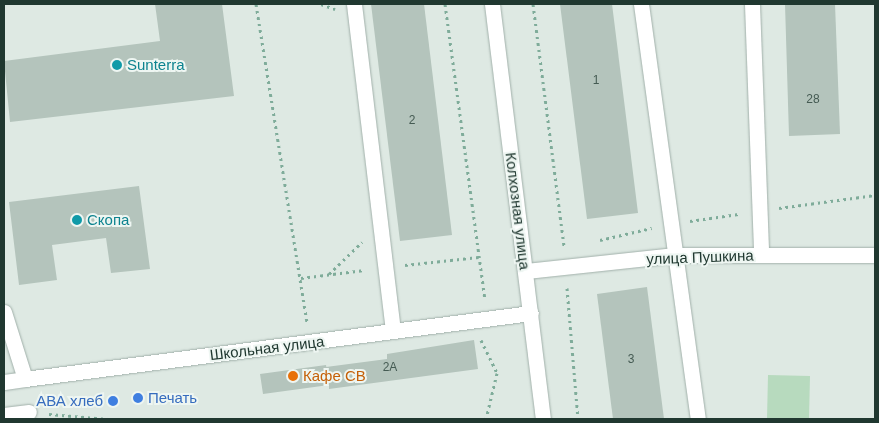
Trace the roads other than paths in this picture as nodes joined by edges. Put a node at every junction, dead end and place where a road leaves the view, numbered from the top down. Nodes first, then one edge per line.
1 (354, 4) edge
2 (492, 4) edge
3 (641, 4) edge
4 (752, 4) edge
5 (875, 255) edge
6 (675, 256) junction
7 (761, 256) junction
8 (526, 271) junction
9 (4, 312) edge
10 (531, 313) junction
11 (393, 331) junction
12 (25, 379) junction
13 (4, 382) edge
14 (29, 412) road end
15 (4, 415) edge
16 (543, 419) edge
17 (698, 419) edge

1 - 11 street
2 - 8 street, Колхозная улица
3 - 6 street
4 - 7 street
5 - 7 street, улица Пушкина
6 - 7 street, улица Пушкина
6 - 8 street, улица Пушкина
6 - 17 street
8 - 10 street, Колхозная улица
9 - 12 street
10 - 11 street, Школьная улица
10 - 16 street, Колхозная улица
11 - 12 street, Школьная улица
12 - 13 street, Школьная улица
14 - 15 street

